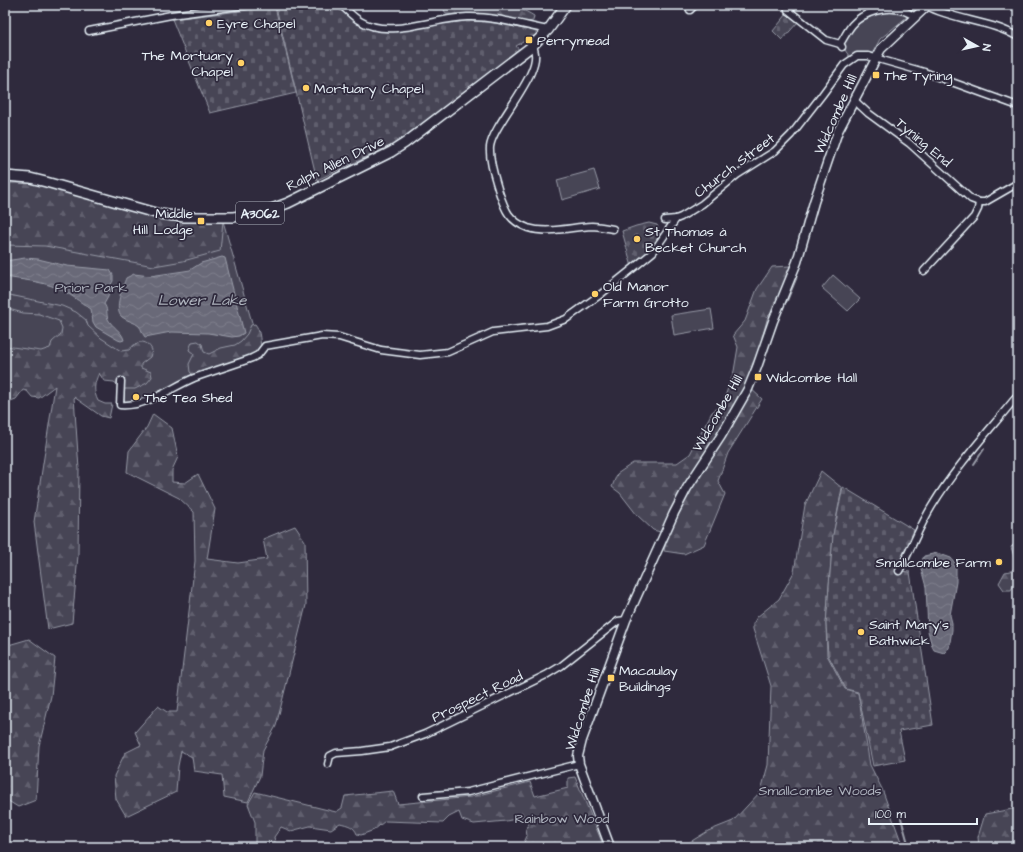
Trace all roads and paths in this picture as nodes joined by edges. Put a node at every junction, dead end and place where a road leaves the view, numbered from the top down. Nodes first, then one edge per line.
1 (246, 5) edge
2 (341, 5) edge
3 (566, 5) edge
4 (695, 5) edge
5 (787, 5) edge
6 (928, 6) edge
7 (690, 10) dead end
8 (915, 16) junction
9 (548, 30) junction
10 (88, 31) dead end
11 (1018, 36) edge
12 (532, 46) junction
13 (875, 58) junction
14 (854, 100) junction
15 (1018, 106) edge
16 (5, 176) edge
17 (1018, 183) edge
18 (979, 202) junction
19 (676, 219) junction
20 (665, 220) dead end
21 (613, 229) dead end
22 (924, 271) dead end
23 (121, 381) dead end
24 (1018, 395) edge
25 (899, 571) dead end
26 (626, 620) junction
27 (328, 764) dead end
28 (579, 764) junction
29 (423, 796) dead end
30 (610, 847) edge

1 - 10 street
2 - 9 street
3 - 9 main road, A3062
4 - 7 street
5 - 8 street
6 - 8 street, Widcombe Hill
6 - 11 street
8 - 13 street, Widcombe Hill
9 - 12 main road, Ralph Allen Drive / A3062
12 - 16 main road, Ralph Allen Drive / A3062
12 - 21 street
13 - 14 street, Widcombe Hill
13 - 15 street
13 - 19 street, Church Street
14 - 18 street, Tyning End
14 - 26 street, Widcombe Hill
17 - 18 street
18 - 22 street
19 - 20 street, Church Street
19 - 23 street
24 - 25 street
26 - 27 street, Prospect Road
26 - 28 street, Widcombe Hill
28 - 29 street
28 - 30 street, Widcombe Hill

